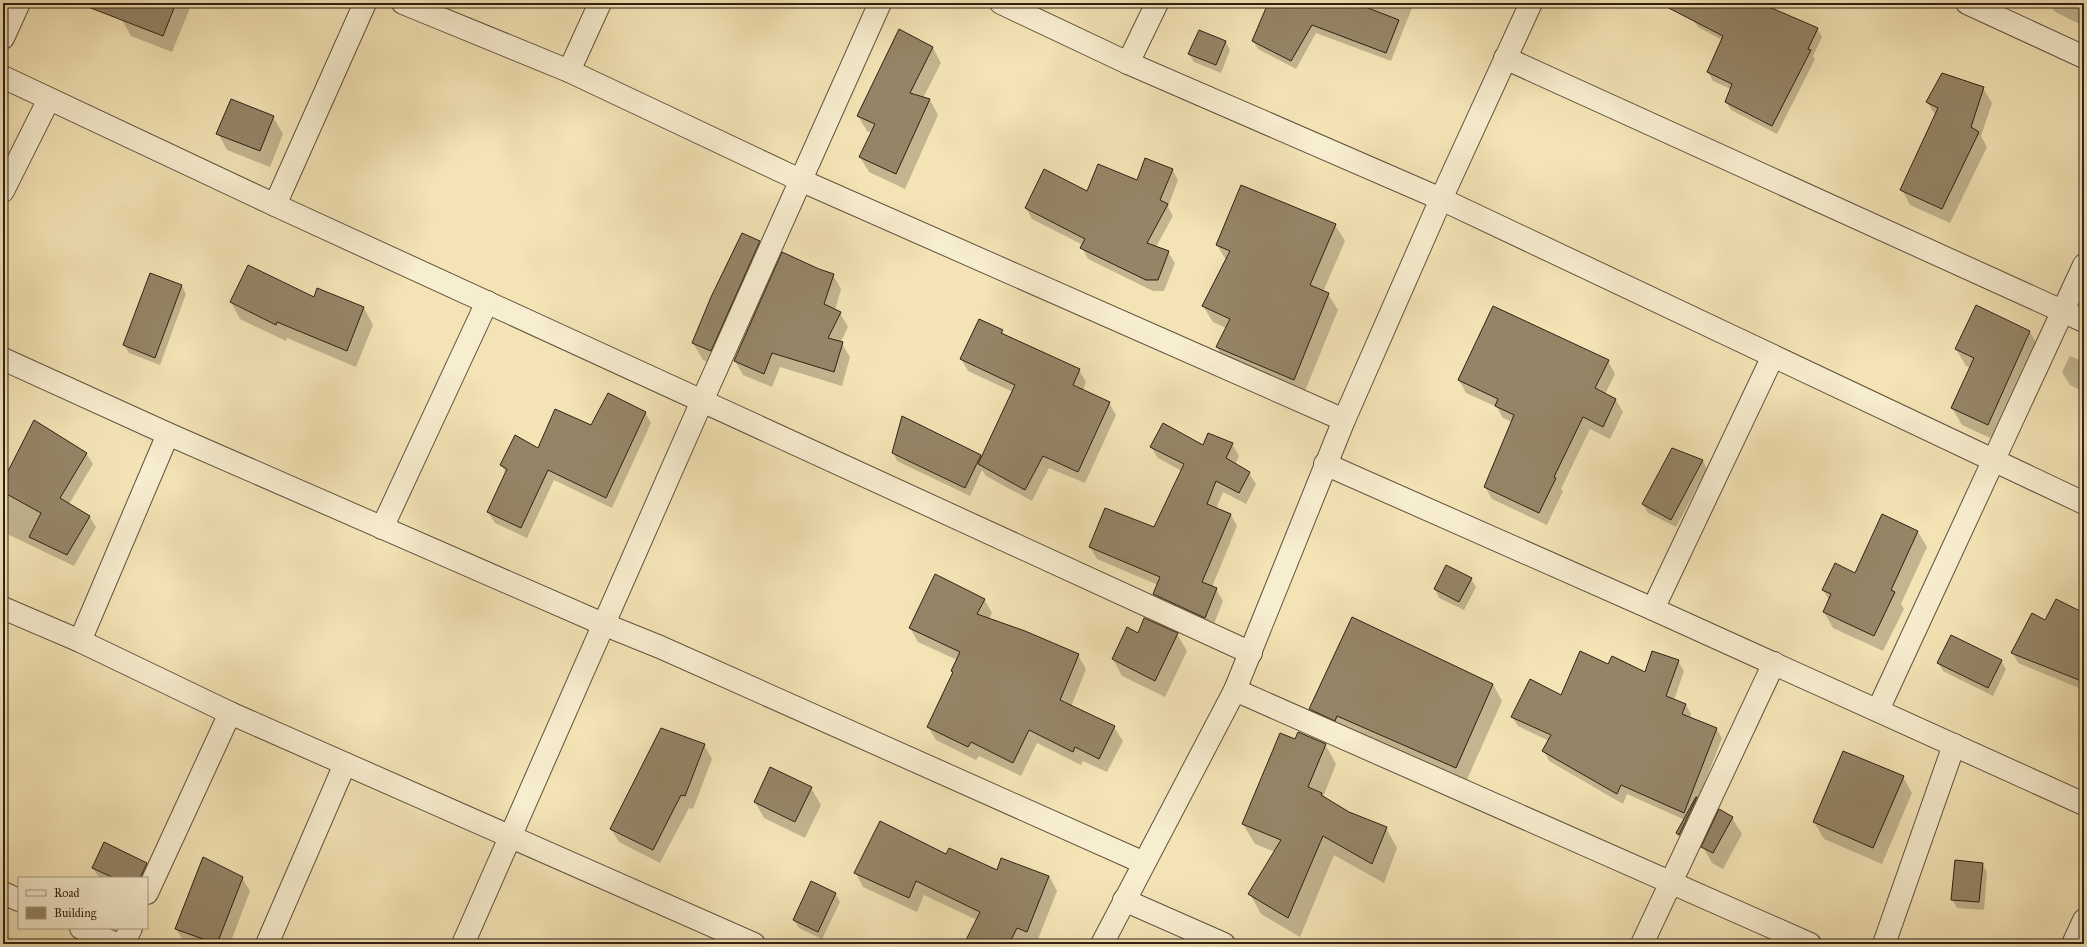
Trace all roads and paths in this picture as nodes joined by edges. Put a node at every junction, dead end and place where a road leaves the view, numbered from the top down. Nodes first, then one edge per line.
1 (19, 3) edge
2 (365, 3) edge
3 (403, 3) edge
4 (600, 3) edge
5 (880, 3) edge
6 (1001, 3) edge
7 (1157, 3) edge
8 (1531, 3) edge
9 (1967, 3) edge
10 (3, 38) edge
11 (2084, 57) edge
12 (1505, 58) junction
13 (1128, 63) junction
14 (569, 71) junction
15 (3, 77) edge
16 (49, 99) junction
17 (800, 180) junction
18 (3, 191) edge
19 (1441, 199) junction
20 (275, 205) junction
21 (2084, 265) edge
22 (487, 302) junction
23 (2063, 311) junction
24 (2084, 321) edge
25 (1773, 356) junction
26 (3, 359) edge
27 (702, 401) junction
28 (1344, 420) junction
29 (168, 434) junction
30 (1994, 460) junction
31 (1325, 464) junction
32 (2084, 503) edge
33 (382, 528) junction
34 (3, 608) edge
35 (1653, 609) junction
36 (603, 624) junction
37 (80, 641) junction
38 (1251, 653) junction
39 (1774, 663) junction
40 (1235, 690) junction
41 (1878, 710) junction
42 (230, 713) junction
43 (1954, 744) junction
44 (345, 764) junction
45 (2084, 804) edge
46 (510, 837) junction
47 (1144, 863) junction
48 (1670, 881) junction
49 (148, 891) edge
50 (3, 893) edge
51 (18, 900) edge
52 (1124, 900) junction
53 (2084, 920) edge
54 (83, 929) edge
55 (130, 929) edge
56 (116, 944) edge
57 (123, 944) edge
58 (267, 944) edge
59 (463, 944) edge
60 (754, 944) edge
61 (1102, 944) edge
62 (1224, 944) edge
63 (1642, 944) edge
64 (1810, 944) edge
65 (1884, 944) edge
66 (2073, 944) edge

1 - 10 street
2 - 20 street
3 - 14 street
4 - 14 street
5 - 17 street
6 - 13 street
7 - 13 street
8 - 12 street
9 - 11 street
12 - 19 street
12 - 23 street
13 - 19 street
14 - 17 street
15 - 16 street
16 - 18 street
16 - 20 street
17 - 27 street
17 - 28 street
19 - 25 street
19 - 28 street
20 - 22 street
21 - 23 street
22 - 27 street
22 - 33 street
23 - 24 street
23 - 30 street
25 - 30 street
25 - 35 street
26 - 29 street
27 - 36 street
27 - 38 street
28 - 31 street
29 - 33 street
29 - 37 street
30 - 32 street
30 - 41 street
31 - 35 street
31 - 38 street
33 - 36 street
34 - 37 street
35 - 39 street
36 - 46 street
36 - 47 street
37 - 42 street
38 - 40 street
39 - 41 street
39 - 48 street
40 - 47 street
40 - 48 street
41 - 43 street
42 - 44 street
42 - 49 street
43 - 45 street
43 - 65 street
44 - 46 street
44 - 58 street
46 - 59 street
46 - 60 street
47 - 52 street
48 - 63 street
48 - 64 street
50 - 51 street
52 - 61 street
52 - 62 street
53 - 66 street
54 - 56 street
55 - 57 street

